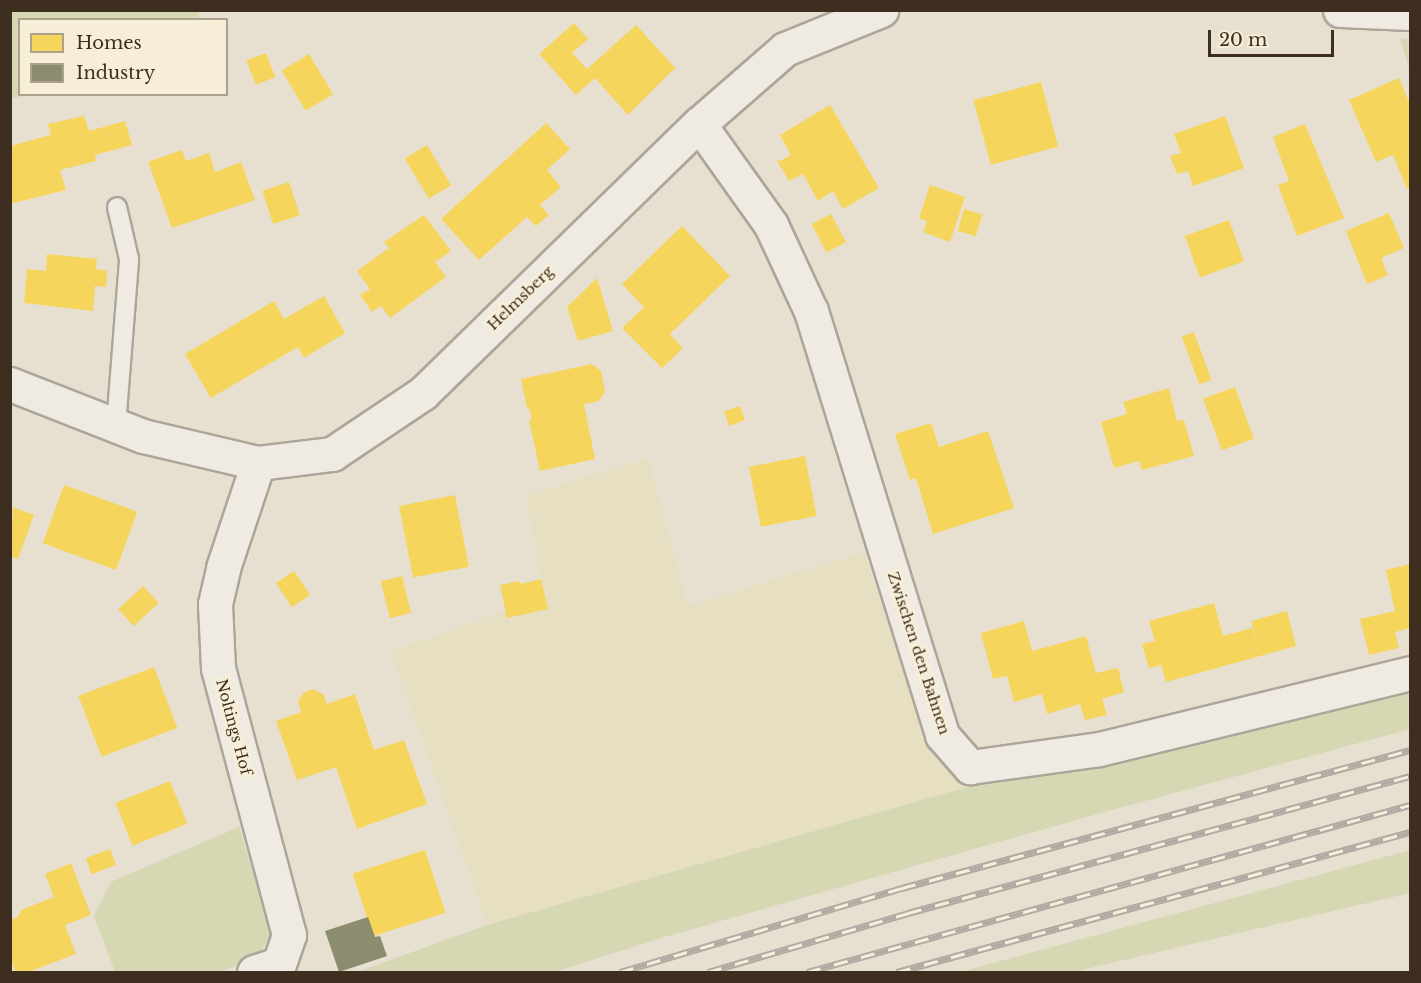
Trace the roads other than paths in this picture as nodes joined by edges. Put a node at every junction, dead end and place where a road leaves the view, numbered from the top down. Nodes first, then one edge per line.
1 (881, 10) edge
2 (1340, 10) edge
3 (1410, 13) edge
4 (699, 124) junction
5 (117, 207) dead end
6 (10, 384) edge
7 (116, 426) junction
8 (258, 463) junction
9 (1410, 673) edge
10 (254, 972) edge

1 - 4 street, Helmsberg
2 - 3 street
4 - 8 street, Helmsberg
4 - 9 street, Zwischen den Bahnen
5 - 7 lane
6 - 7 street, Helmsberg
7 - 8 street, Helmsberg
8 - 10 street, Noltings Hof

